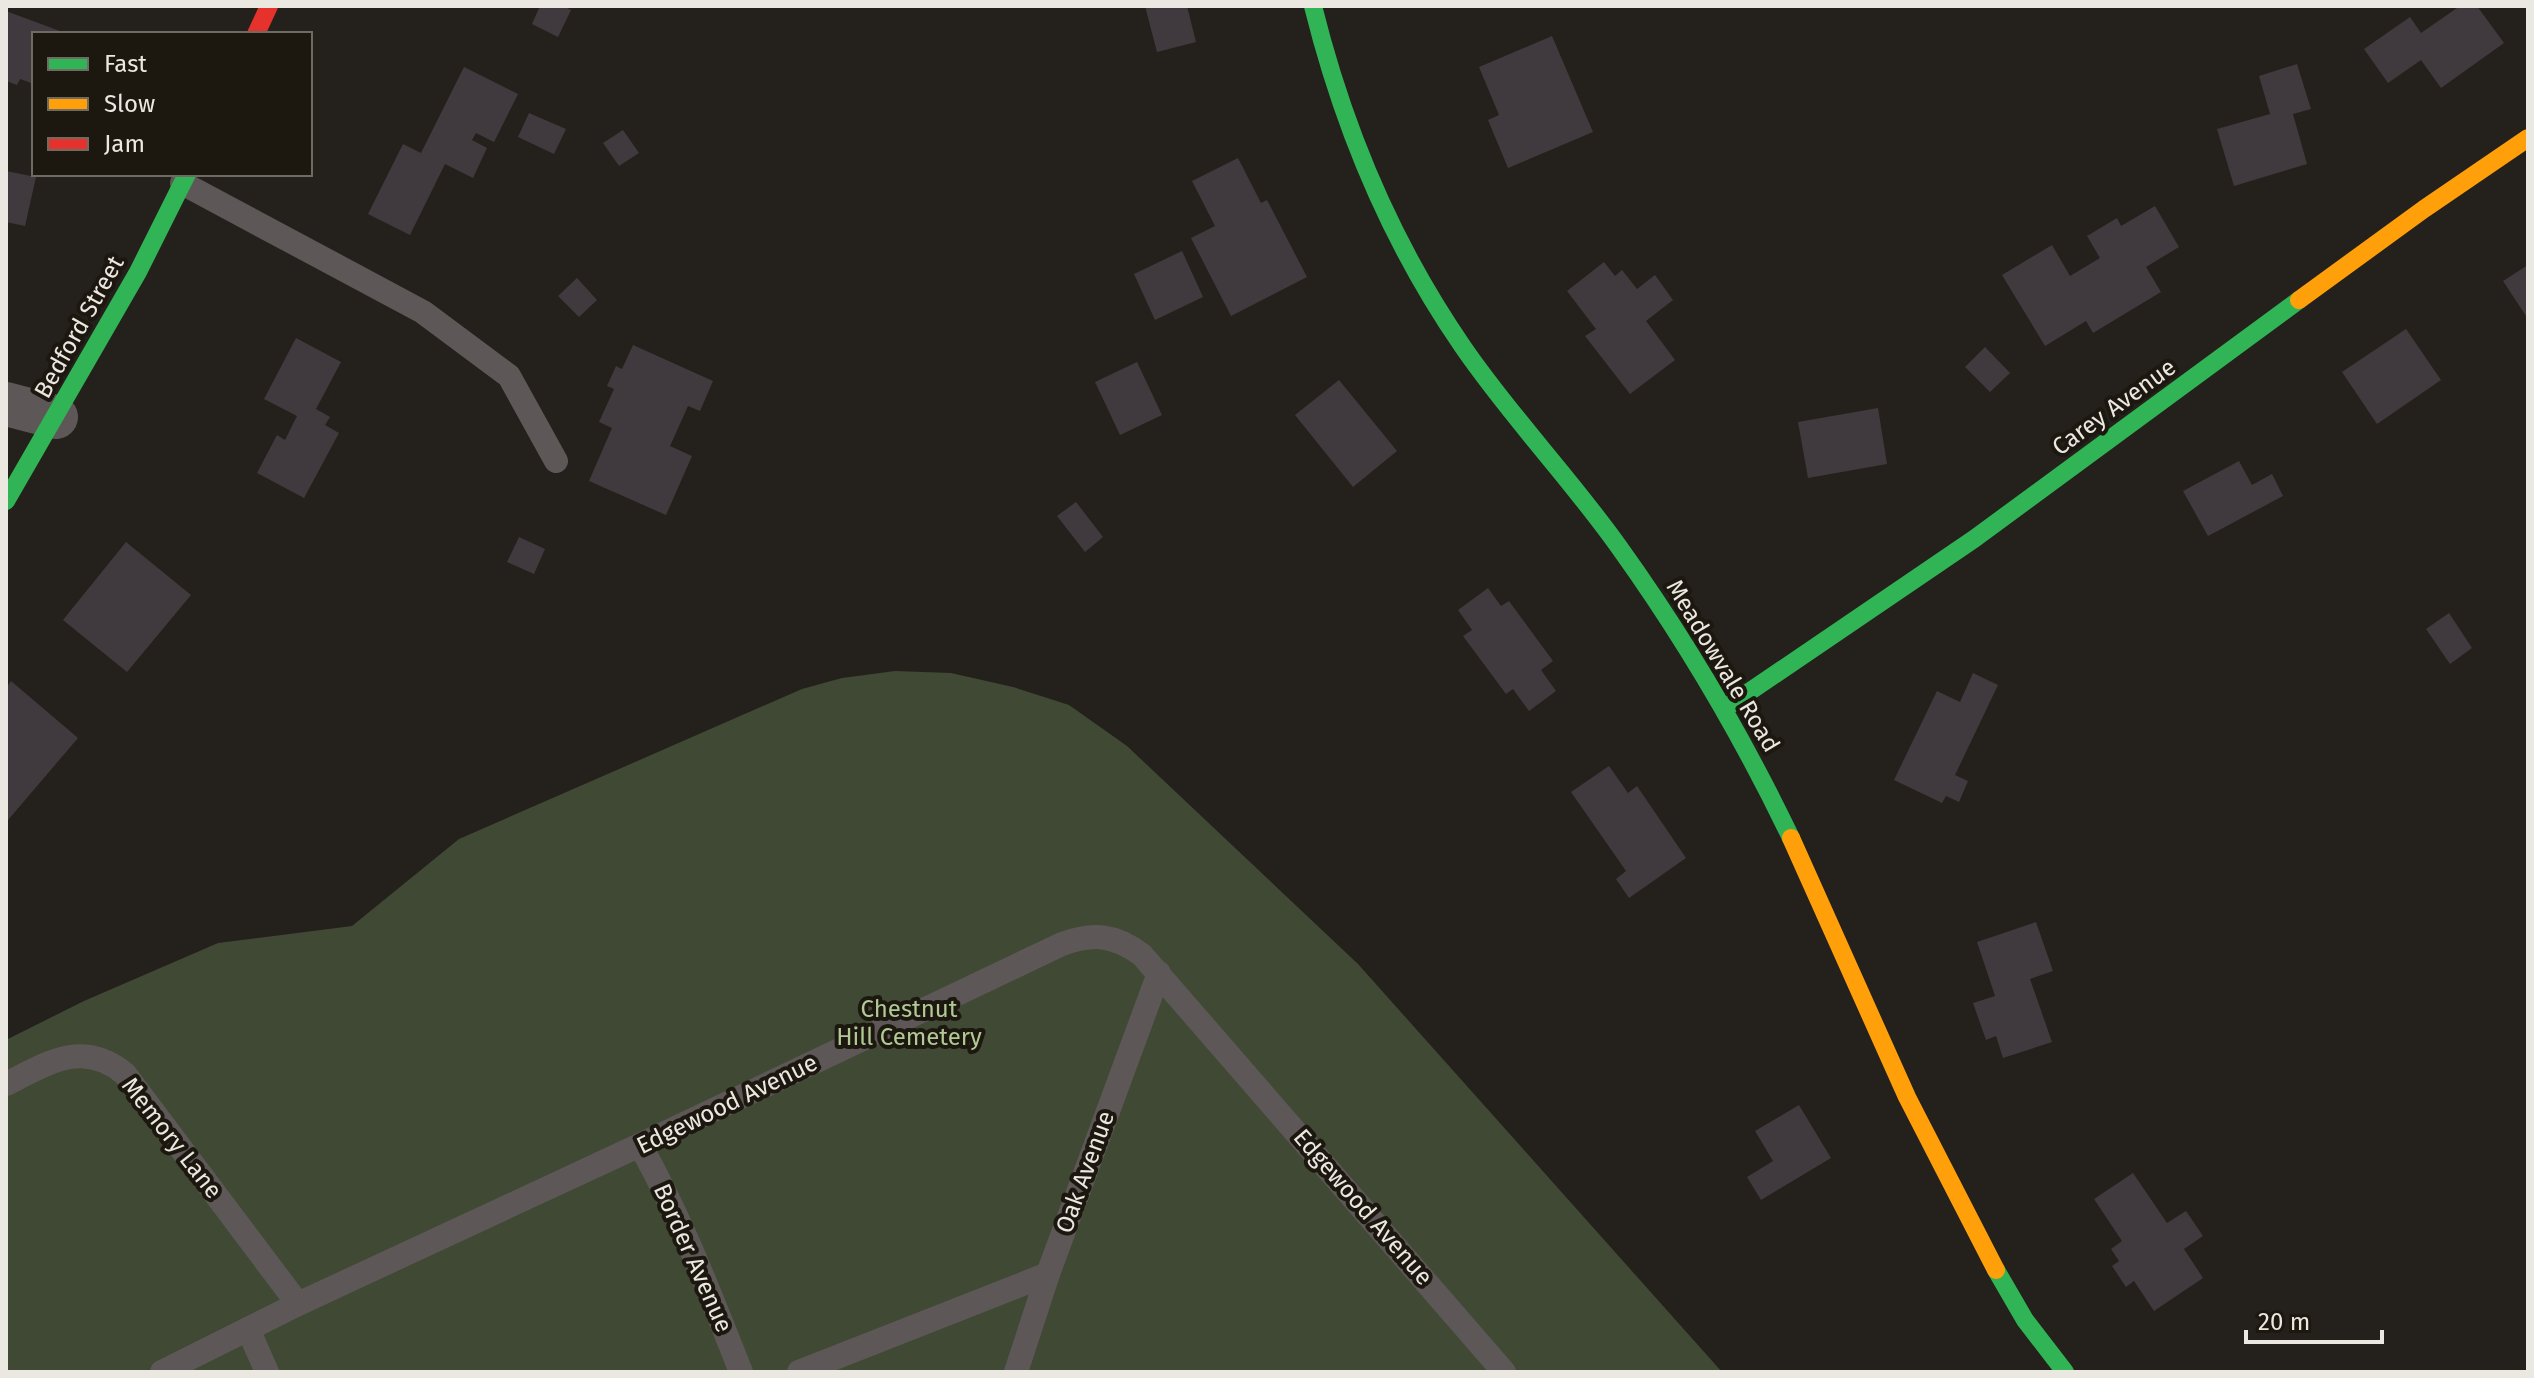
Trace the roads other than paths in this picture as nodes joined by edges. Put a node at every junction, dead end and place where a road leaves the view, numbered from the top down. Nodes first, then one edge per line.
1 (269, 6) edge
2 (1313, 6) edge
3 (257, 32) edge
4 (2528, 138) edge
5 (185, 179) edge
6 (6, 404) edge
7 (56, 417) junction
8 (556, 461) dead end
9 (6, 501) edge
10 (1724, 709) junction
11 (1159, 973) junction
12 (6, 1084) edge
13 (640, 1145) junction
14 (1048, 1274) junction
15 (298, 1304) junction
16 (248, 1329) junction
17 (162, 1372) edge
18 (267, 1372) edge
19 (741, 1372) edge
20 (799, 1372) edge
21 (1016, 1372) edge
22 (1504, 1372) edge
23 (2065, 1372) edge

1 - 3 street
2 - 10 street, Meadowvale Road
4 - 10 street, Carey Avenue
5 - 7 street, Bedford Street
5 - 8 lane
6 - 7 street
7 - 9 street, Bedford Street
10 - 23 street, Meadowvale Road
11 - 13 lane, Edgewood Avenue
11 - 14 lane, Oak Avenue
11 - 22 lane, Edgewood Avenue
12 - 15 lane, Memory Lane
13 - 15 lane, Edgewood Avenue
13 - 19 lane, Border Avenue
14 - 20 lane
14 - 21 lane, Oak Avenue
15 - 16 lane, Edgewood Avenue
16 - 17 lane, Edgewood Avenue
16 - 18 lane

